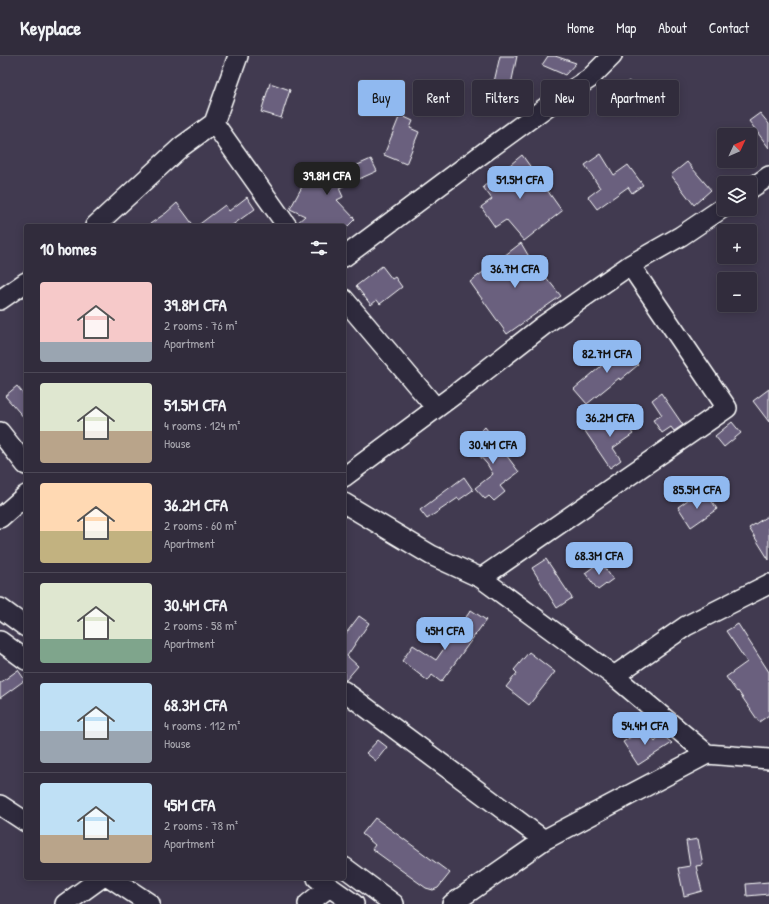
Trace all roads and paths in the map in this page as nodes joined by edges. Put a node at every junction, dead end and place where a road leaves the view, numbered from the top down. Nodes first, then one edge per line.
1 (238, 56) edge
2 (612, 56) edge
3 (214, 123) junction
4 (769, 176) edge
5 (757, 184) edge
6 (717, 212) edge
7 (98, 224) edge
8 (286, 224) edge
9 (346, 256) edge
10 (630, 265) junction
11 (24, 283) edge
12 (0, 300) edge
13 (346, 301) edge
14 (436, 408) junction
15 (0, 432) edge
16 (24, 462) edge
17 (346, 476) edge
18 (24, 497) edge
19 (346, 504) edge
20 (0, 518) edge
21 (480, 578) junction
22 (769, 584) edge
23 (0, 608) edge
24 (24, 626) edge
25 (0, 640) edge
26 (24, 658) edge
27 (614, 676) junction
28 (346, 692) edge
29 (708, 754) junction
30 (769, 759) edge
31 (0, 805) edge
32 (24, 821) edge
33 (544, 840) junction
34 (346, 868) edge
35 (98, 880) edge
36 (114, 880) edge
37 (323, 882) edge
38 (65, 904) edge
39 (150, 904) edge
40 (308, 904) edge
41 (354, 904) edge
42 (394, 904) edge
43 (452, 904) edge

1 - 3 street
2 - 9 street
3 - 7 street
3 - 8 street
4 - 5 street
6 - 10 street
10 - 14 street
10 - 21 street
11 - 12 street
13 - 14 street
14 - 17 street
15 - 16 street
18 - 20 street
19 - 21 street
21 - 27 street
22 - 27 street
23 - 24 street
25 - 26 street
27 - 29 street
28 - 33 street
29 - 30 street
29 - 33 street
31 - 32 street
33 - 43 street
34 - 42 street
35 - 38 street
36 - 39 street
37 - 40 street
37 - 41 street

